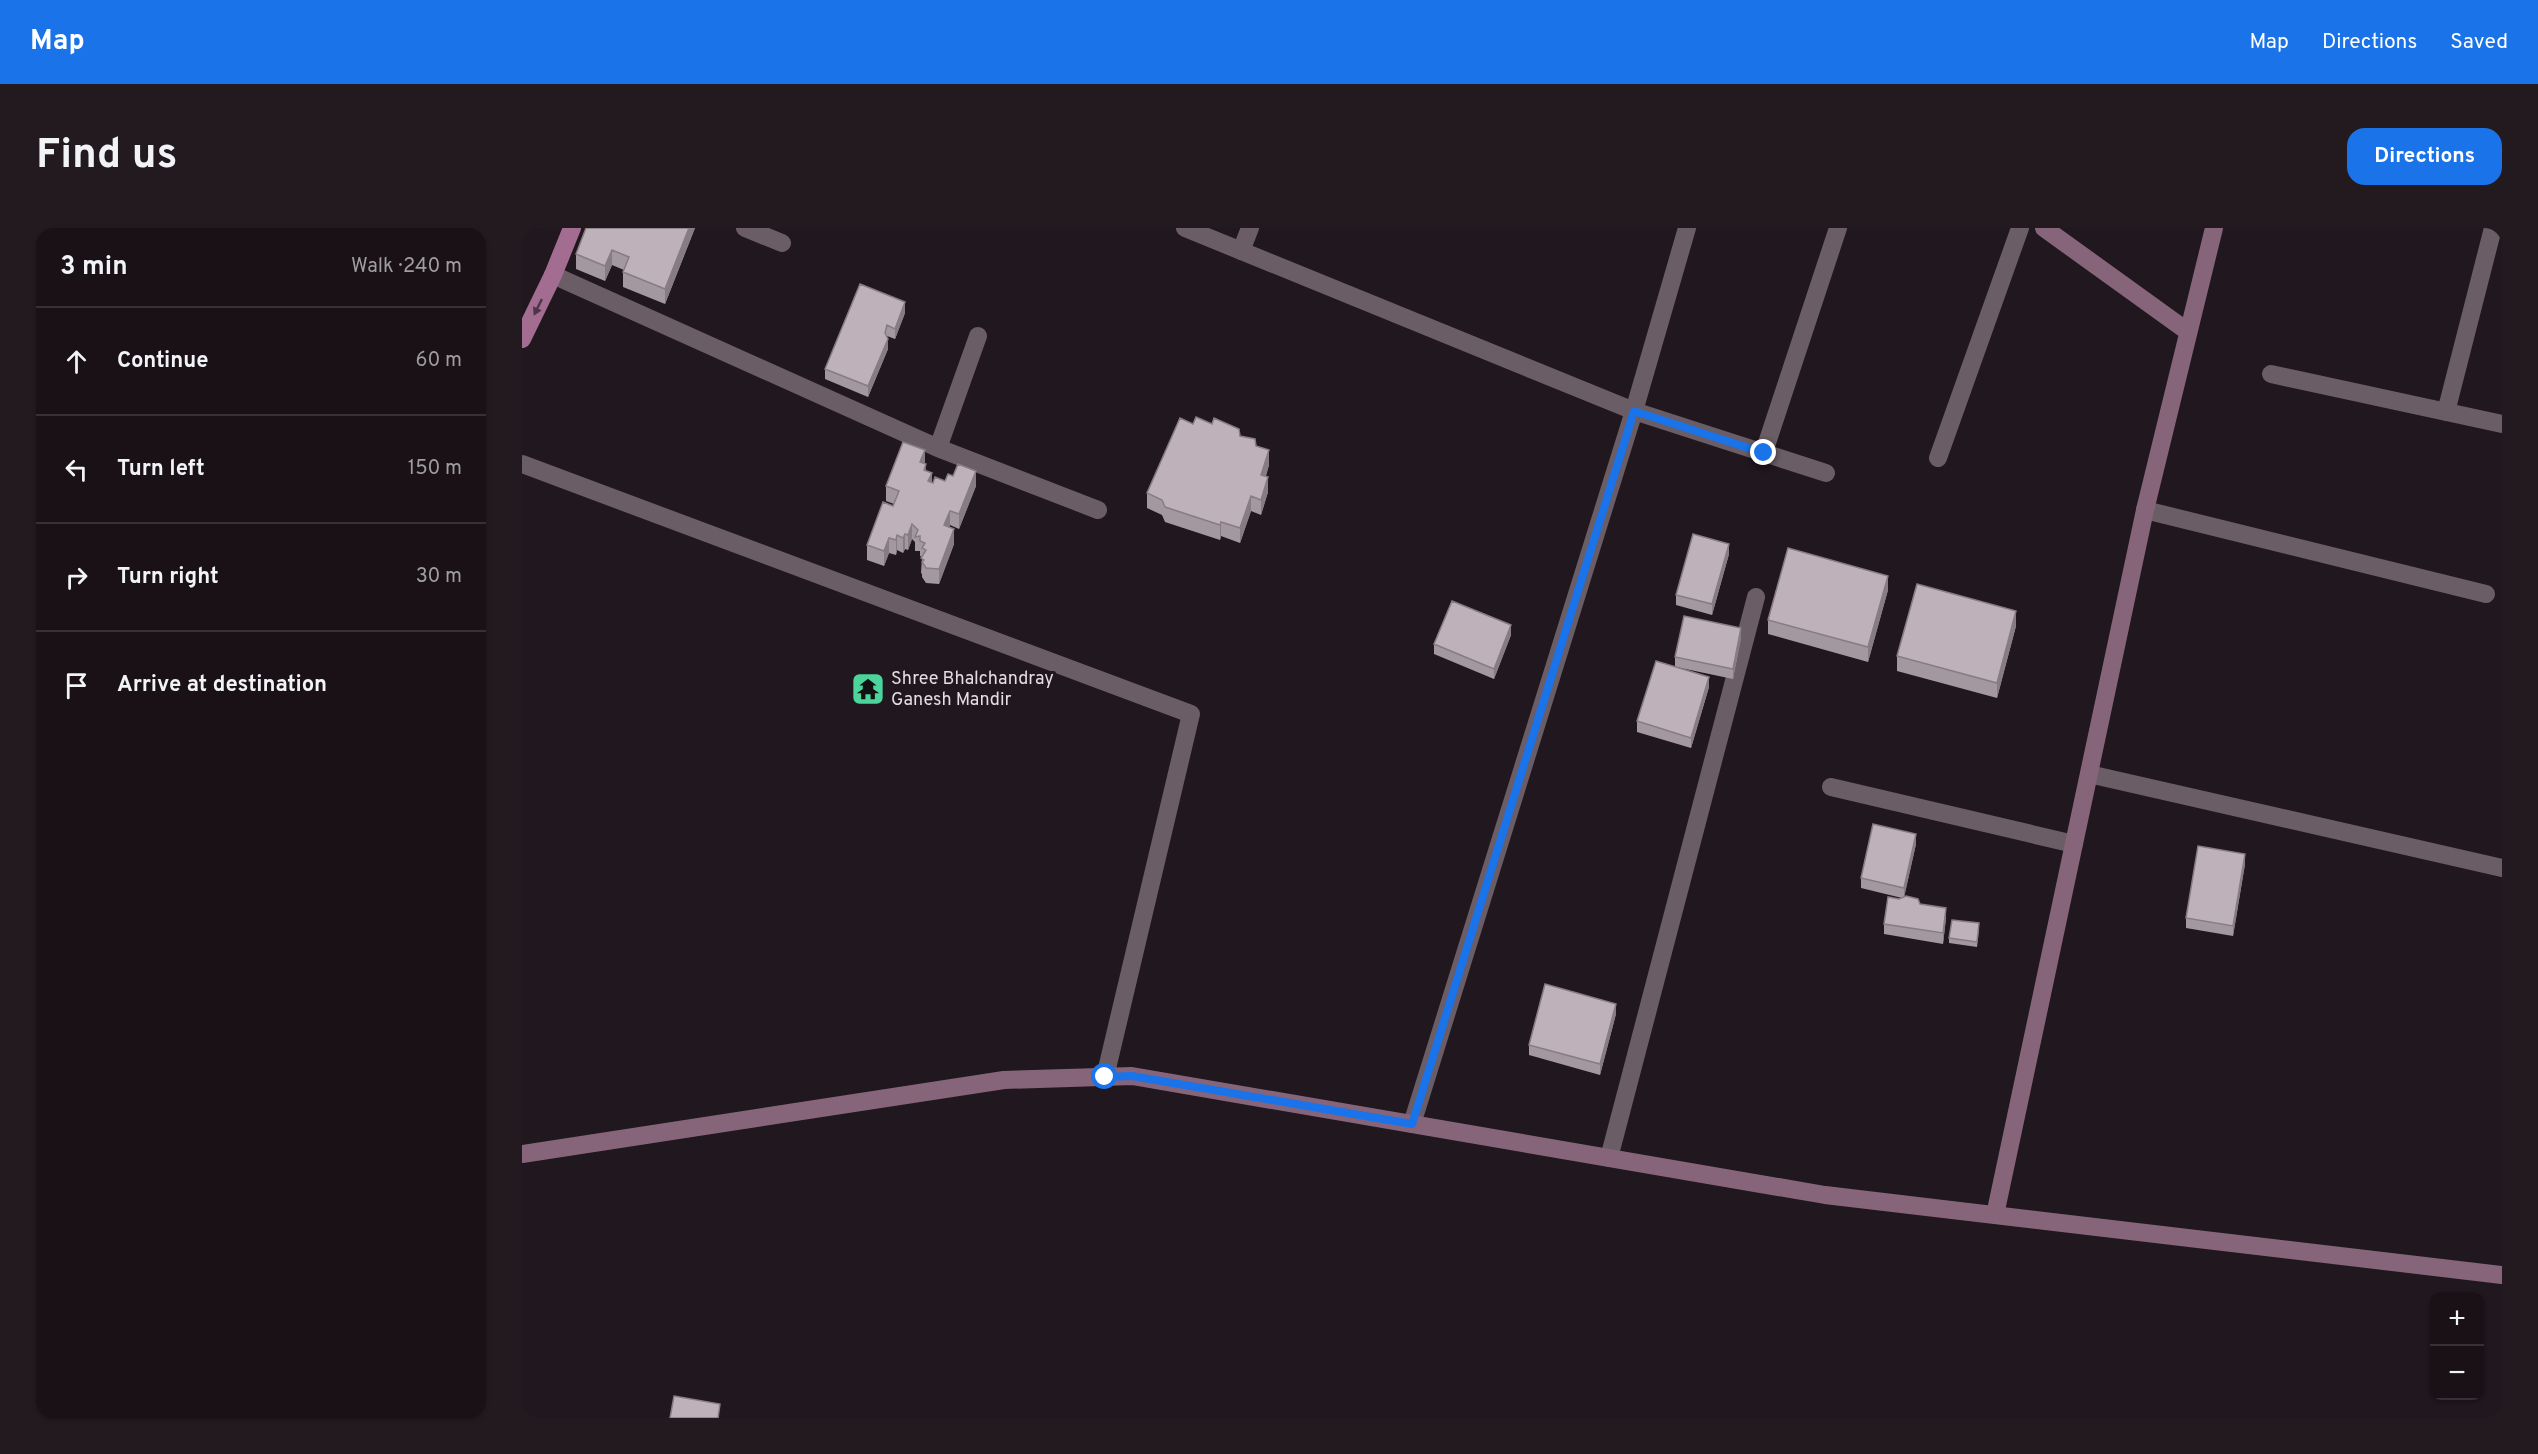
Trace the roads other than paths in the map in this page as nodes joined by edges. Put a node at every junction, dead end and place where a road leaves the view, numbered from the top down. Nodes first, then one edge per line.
1 (572, 228) edge
2 (745, 228) edge
3 (1185, 228) edge
4 (1250, 228) edge
5 (1687, 228) edge
6 (1838, 228) edge
7 (2020, 228) edge
8 (2044, 228) edge
9 (2214, 228) edge
10 (2493, 228) edge
11 (782, 243) dead end
12 (1241, 251) junction
13 (554, 275) junction
14 (2187, 331) junction
15 (978, 336) dead end
16 (522, 339) edge
17 (2271, 374) dead end
18 (1634, 411) junction
19 (2446, 412) junction
20 (2502, 424) edge
21 (938, 448) junction
22 (1764, 453) junction
23 (1938, 458) dead end
24 (522, 464) edge
25 (1826, 473) dead end
26 (1098, 510) dead end
27 (2145, 510) junction
28 (2486, 594) dead end
29 (1756, 597) dead end
30 (2089, 774) junction
31 (1831, 787) dead end
32 (2074, 844) junction
33 (2502, 868) edge
34 (1105, 1077) junction
35 (1412, 1124) junction
36 (522, 1154) edge
37 (1609, 1158) junction
38 (1995, 1215) junction
39 (2502, 1275) edge

1 - 13 main road
2 - 11 street
3 - 12 street
4 - 12 street
5 - 18 street
6 - 22 street
7 - 23 street
8 - 14 street
9 - 14 street
10 - 19 street
12 - 18 street
13 -> 16 main road
13 - 21 street
14 - 27 street
15 - 21 street
17 - 19 street
18 - 22 street
18 - 35 street
19 - 20 street
21 - 26 street
22 - 25 street
24 - 34 street
27 - 28 street
27 - 30 street
29 - 37 street
30 - 32 street
30 - 33 street
31 - 32 street
32 - 38 street
34 - 35 street
34 - 36 street
35 - 37 street
37 - 38 street
38 - 39 street

